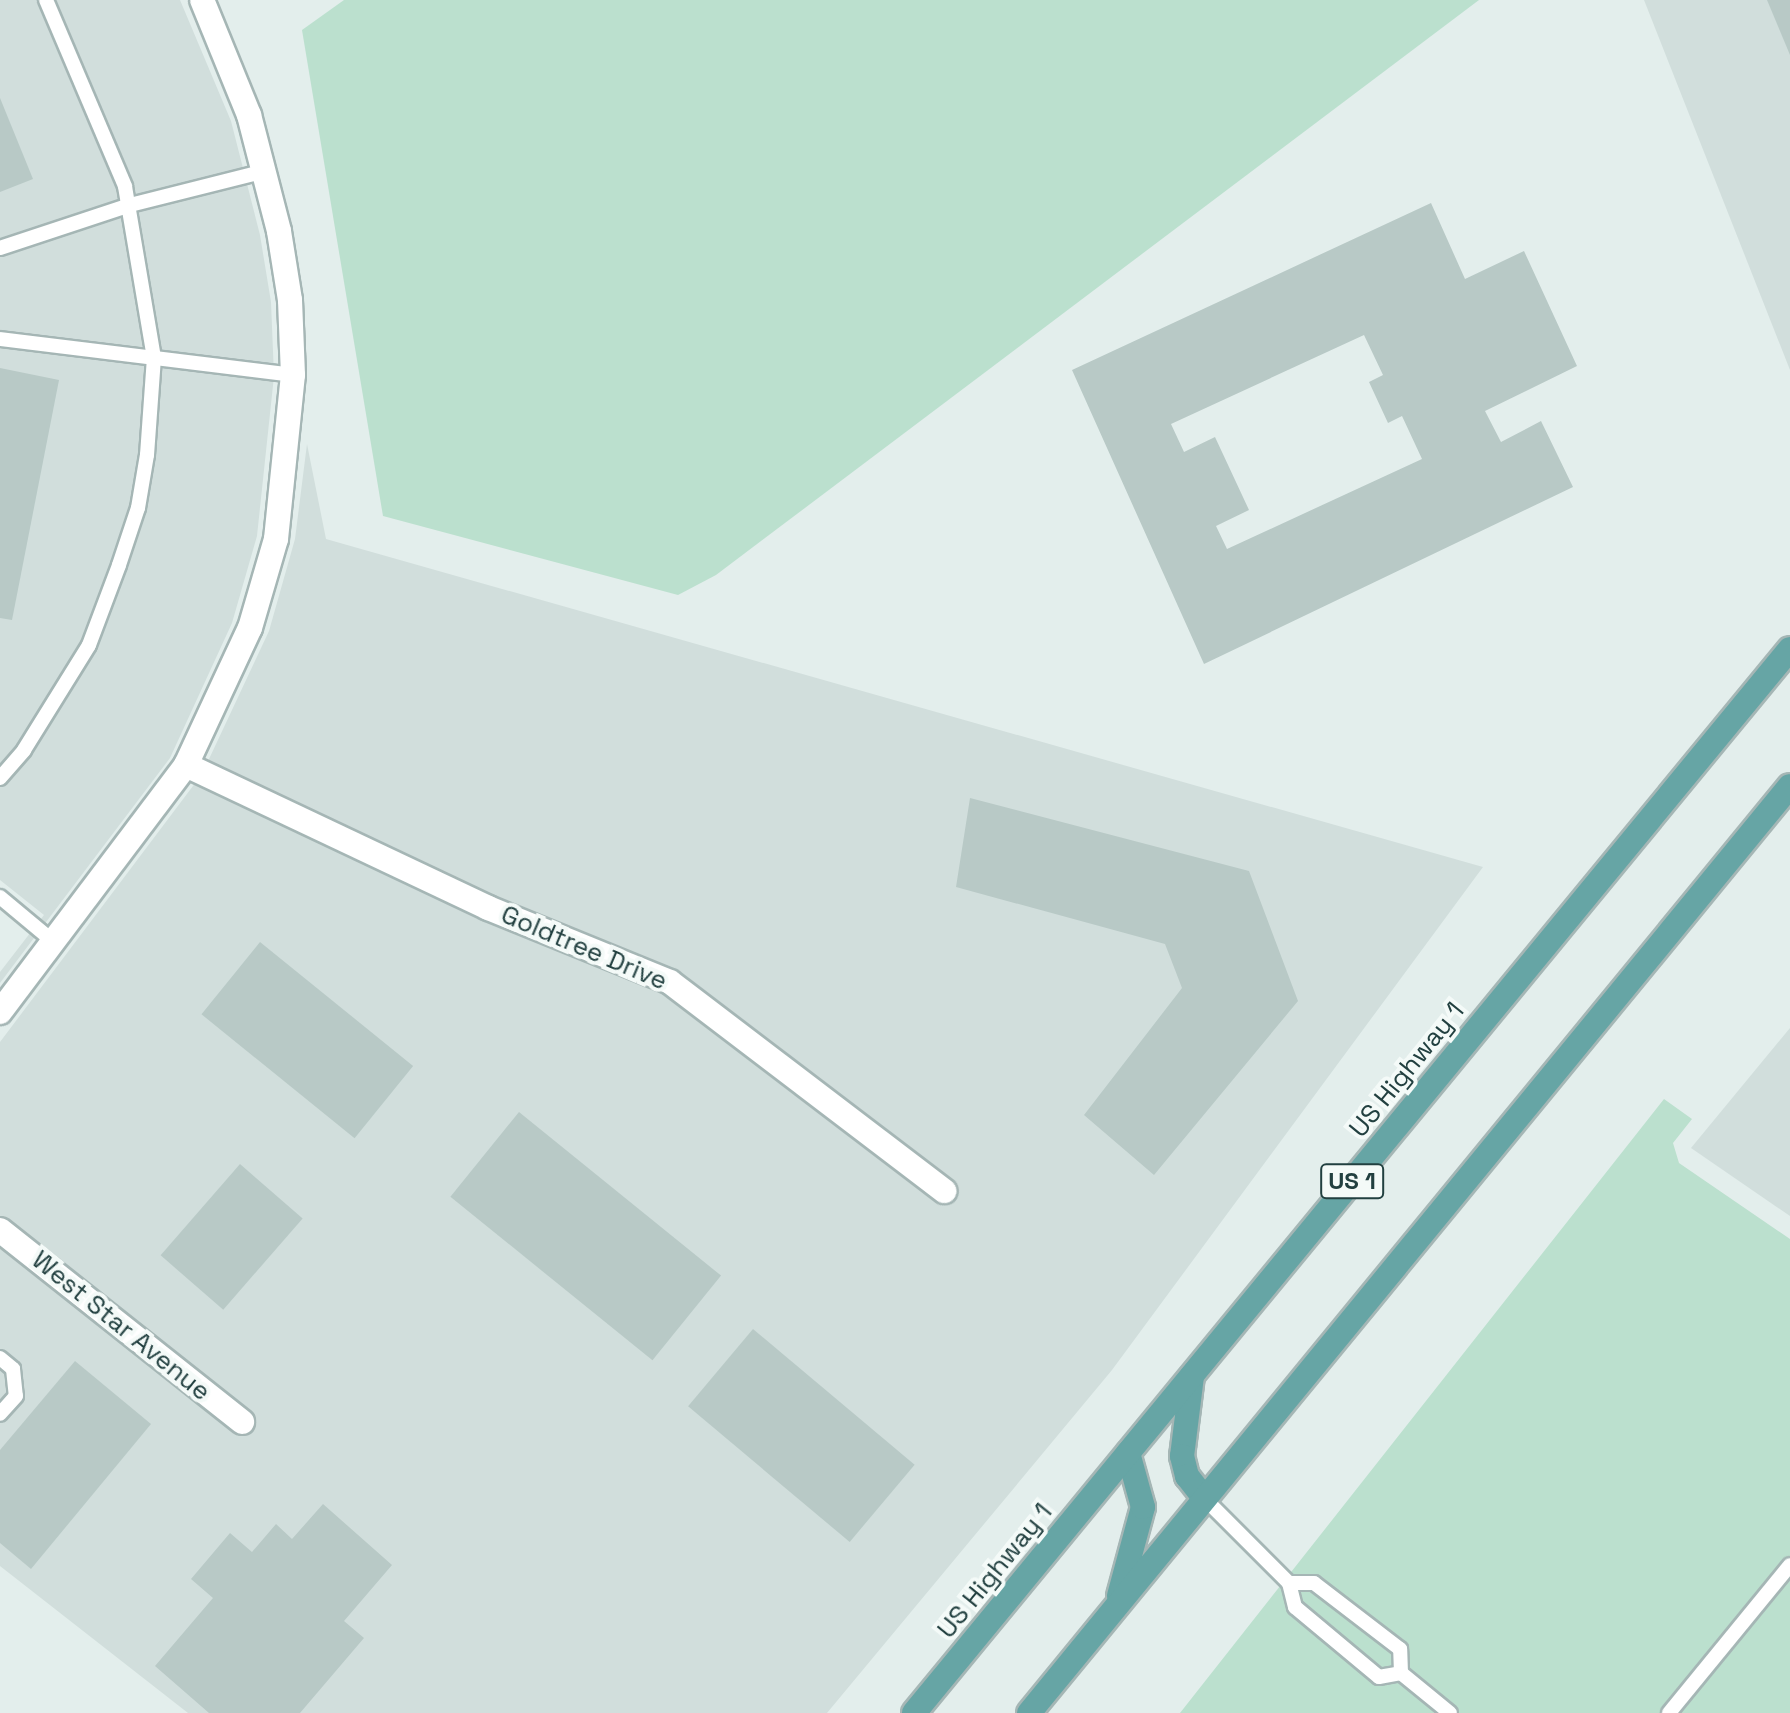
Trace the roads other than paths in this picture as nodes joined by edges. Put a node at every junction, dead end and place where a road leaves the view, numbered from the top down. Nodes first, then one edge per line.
1 (46, 0) edge
2 (202, 0) edge
3 (265, 171) junction
4 (130, 205) junction
5 (0, 248) edge
6 (0, 339) edge
7 (154, 358) junction
8 (293, 375) junction
9 (1790, 649) edge
10 (186, 765) junction
11 (0, 778) edge
12 (1790, 786) edge
13 (0, 897) edge
14 (54, 942) junction
15 (0, 1012) edge
16 (944, 1191) dead end
17 (0, 1230) edge
18 (0, 1358) edge
19 (1192, 1376) junction
20 (0, 1414) edge
21 (242, 1422) dead end
22 (1128, 1453) junction
23 (1204, 1498) junction
24 (1790, 1565) edge
25 (1289, 1583) junction
26 (1117, 1606) junction
27 (1401, 1673) junction
28 (914, 1713) edge
29 (1029, 1713) edge
30 (1450, 1713) edge
31 (1669, 1713) edge

1 - 4 lane
2 - 3 street
3 - 4 lane
3 - 8 street
4 - 5 lane
4 - 7 lane
6 - 7 lane
7 - 8 lane
7 - 11 lane
8 - 10 street
9 - 19 main road, US Highway 1 / US 1
10 - 14 street
10 - 16 street, Goldtree Drive
12 - 23 main road
13 - 14 lane
14 - 15 street
17 - 21 street, West Star Avenue
18 - 20 lane
19 - 22 main road, US Highway 1 / US 1
19 - 23 main road
22 - 26 main road
22 - 28 main road, US Highway 1 / US 1
23 - 25 lane
23 - 26 main road
24 - 31 lane
25 - 27 lane
25 - 27 lane
26 - 29 main road
27 - 30 lane

